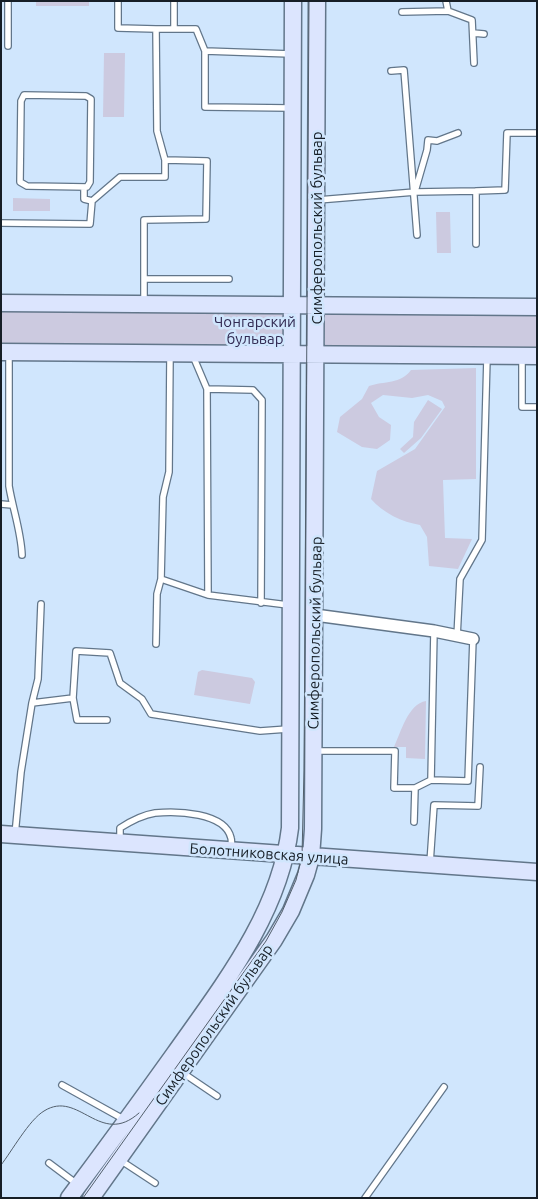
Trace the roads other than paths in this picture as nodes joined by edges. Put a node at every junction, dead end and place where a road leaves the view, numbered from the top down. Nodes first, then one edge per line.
1 (8, 1) edge
2 (118, 1) edge
3 (174, 1) edge
4 (293, 1) edge
5 (317, 1) edge
6 (446, 1) edge
7 (448, 11) junction
8 (402, 12) dead end
9 (156, 29) junction
10 (174, 29) junction
11 (473, 34) junction
12 (484, 34) dead end
13 (8, 46) dead end
14 (204, 51) junction
15 (293, 54) junction
16 (474, 63) dead end
17 (391, 71) dead end
18 (292, 108) junction
19 (458, 133) dead end
20 (537, 133) edge
21 (165, 160) junction
22 (84, 187) junction
23 (476, 191) junction
24 (415, 192) junction
25 (316, 200) junction
26 (92, 201) junction
27 (1, 223) edge
28 (417, 234) dead end
29 (476, 244) dead end
30 (144, 279) junction
31 (229, 279) dead end
32 (1, 303) edge
33 (144, 304) junction
34 (293, 304) junction
35 (316, 304) junction
36 (537, 307) edge
37 (5, 352) edge
38 (170, 353) junction
39 (192, 354) junction
40 (292, 354) junction
41 (317, 355) junction
42 (487, 356) junction
43 (530, 356) edge
44 (207, 389) junction
45 (537, 407) edge
46 (1, 504) edge
47 (12, 504) junction
48 (22, 555) dead end
49 (161, 579) junction
50 (208, 595) junction
51 (261, 603) junction
52 (41, 604) dead end
53 (290, 605) junction
54 (315, 615) junction
55 (434, 631) junction
56 (457, 637) junction
57 (473, 640) joint
58 (156, 644) dead end
59 (73, 698) junction
60 (32, 703) junction
61 (107, 720) dead end
62 (290, 729) junction
63 (313, 751) junction
64 (480, 767) dead end
65 (431, 780) junction
66 (415, 788) junction
67 (414, 822) dead end
68 (8, 835) edge
69 (120, 843) junction
70 (231, 851) junction
71 (287, 856) junction
72 (311, 857) junction
73 (430, 865) junction
74 (537, 872) edge
75 (181, 1072) junction
76 (62, 1085) dead end
77 (444, 1088) dead end
78 (217, 1096) dead end
79 (127, 1121) junction
80 (119, 1159) junction
81 (49, 1163) dead end
82 (155, 1183) dead end
83 (74, 1191) edge
84 (91, 1198) edge
85 (365, 1198) edge

1 - 13 lane
2 - 9 lane
3 - 10 lane
4 - 15 main road, Симферопольский бульвар
5 - 25 main road, Симферопольский бульвар
6 - 7 lane
7 - 8 lane
7 - 11 lane
9 - 10 lane
9 - 21 lane
10 - 14 lane
11 - 12 lane
11 - 16 lane
14 - 15 lane
14 - 18 lane
15 - 18 main road, Симферопольский бульвар
17 - 24 lane
18 - 34 main road, Симферопольский бульвар
19 - 24 lane
20 - 23 lane
21 - 26 lane
21 - 30 lane
22 - 22 lane
22 - 26 lane
23 - 24 lane
23 - 29 lane
24 - 25 lane
24 - 28 lane
25 - 35 main road, Симферопольский бульвар
26 - 27 lane
30 - 31 lane
30 - 33 lane
32 - 33 main road
33 - 34 main road
34 - 35 main road
34 - 40 main road, Симферопольский бульвар
35 - 36 main road
35 - 41 main road, Симферопольский бульвар
37 - 38 main road
37 - 47 lane
38 - 39 main road
38 - 49 lane
39 - 40 main road
39 - 44 lane
40 - 41 main road
40 - 53 main road, Симферопольский бульвар
41 - 42 main road
41 - 54 main road, Симферопольский бульвар
42 - 43 main road
42 - 56 lane
43 - 45 lane
44 - 50 lane
44 - 51 lane
46 - 47 lane
47 - 48 lane
49 - 50 lane
49 - 58 lane
50 - 51 lane
51 - 53 lane
52 - 60 lane
53 - 62 main road, Симферопольский бульвар
54 - 55 street
54 - 63 main road, Симферопольский бульвар
55 - 56 street
55 - 65 lane
56 - 57 street
57 - 65 lane
59 - 60 lane
59 - 61 lane
59 - 62 lane
60 - 68 lane
62 - 71 main road, Симферопольский бульвар
63 - 66 lane
63 - 72 main road, Симферопольский бульвар
64 - 73 lane
65 - 66 lane
66 - 67 lane
68 - 69 main road, Болотниковская улица
69 - 70 main road, Болотниковская улица
69 - 70 lane
70 - 71 main road, Болотниковская улица
71 - 72 main road, Болотниковская улица
71 - 79 main road, Симферопольский бульвар
72 - 73 main road, Болотниковская улица
72 - 75 main road, Симферопольский бульвар
73 - 74 main road, Болотниковская улица
75 - 78 lane
75 - 80 main road, Симферопольский бульвар
76 - 79 lane
77 - 85 lane
79 - 83 main road, Симферопольский бульвар
80 - 82 lane
80 - 84 main road, Симферопольский бульвар
81 - 83 lane

